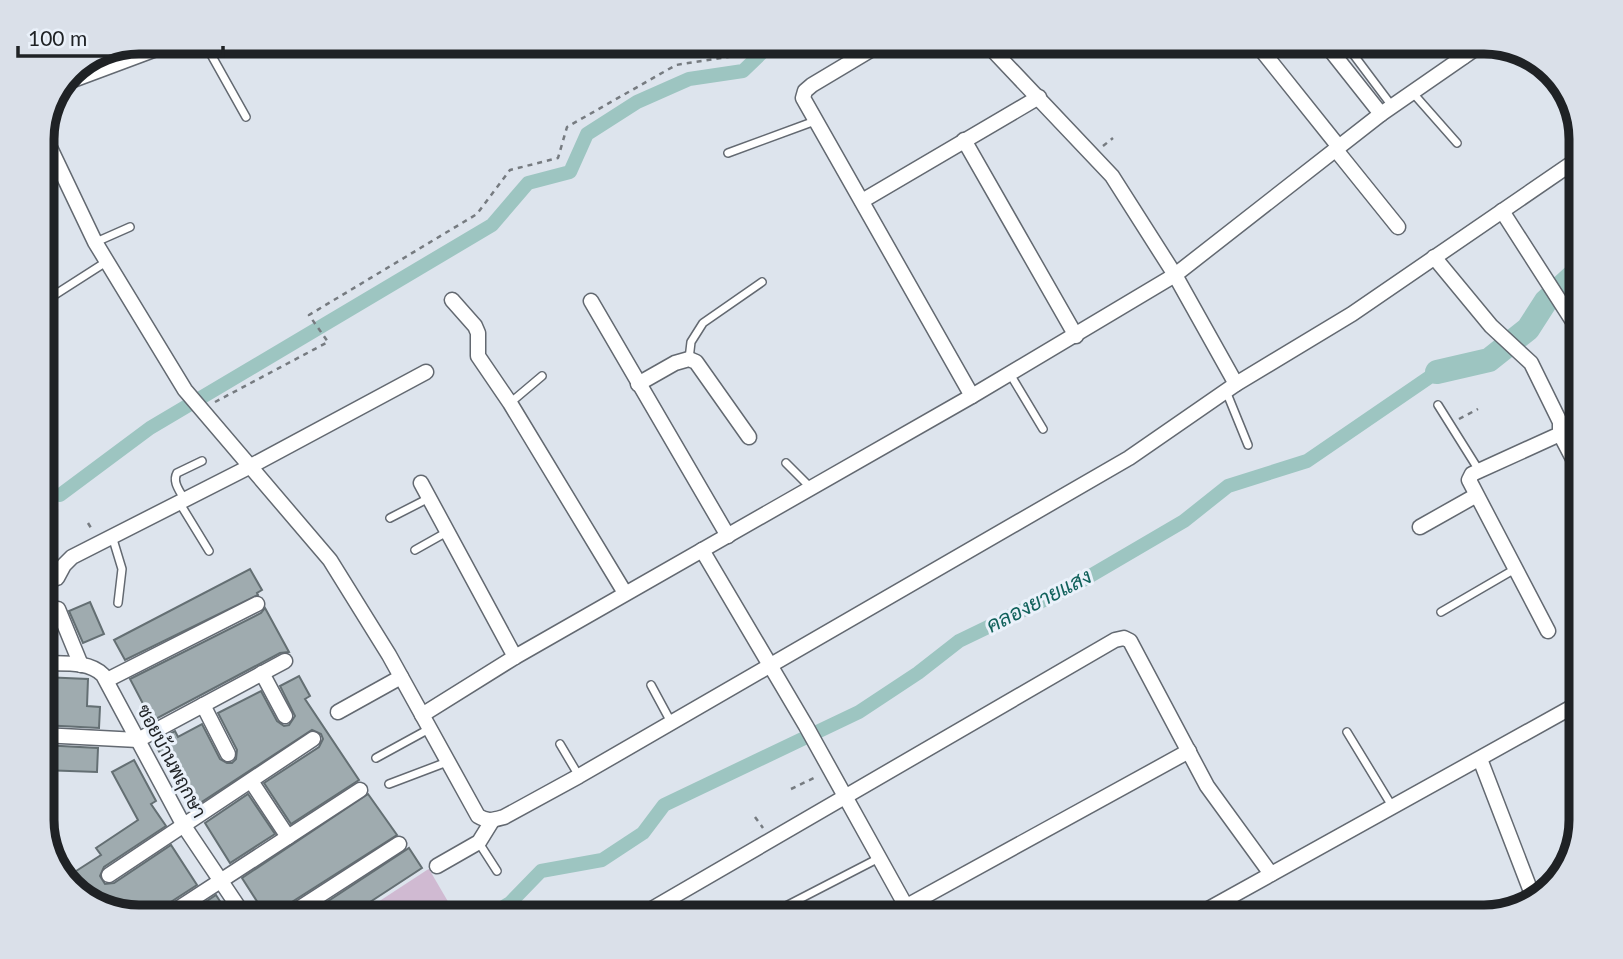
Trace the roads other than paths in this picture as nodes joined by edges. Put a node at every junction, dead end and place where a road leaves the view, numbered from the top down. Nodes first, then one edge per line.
1 (134, 54) edge
2 (211, 54) edge
3 (865, 54) edge
4 (997, 54) edge
5 (1264, 54) edge
6 (1335, 54) edge
7 (1351, 54) edge
8 (1461, 54) edge
9 (1467, 54) edge
10 (1463, 57) junction
11 (98, 66) edge
12 (1412, 92) junction
13 (1039, 97) junction
14 (1386, 110) junction
15 (246, 117) dead end
16 (816, 120) junction
17 (964, 141) junction
18 (1457, 143) dead end
19 (1338, 148) junction
20 (729, 153) dead end
21 (54, 155) edge
22 (1569, 165) edge
23 (862, 201) junction
24 (1502, 211) junction
25 (130, 227) dead end
26 (1398, 228) dead end
27 (95, 242) junction
28 (1434, 257) junction
29 (107, 262) junction
30 (1175, 275) junction
31 (762, 282) dead end
32 (54, 295) edge
33 (452, 300) dead end
34 (591, 301) dead end
35 (1569, 315) edge
36 (1076, 336) junction
37 (689, 359) junction
38 (426, 372) dead end
39 (1010, 374) junction
40 (541, 376) dead end
41 (638, 383) junction
42 (1231, 388) junction
43 (972, 396) junction
44 (510, 403) junction
45 (1438, 405) dead end
46 (1043, 429) dead end
47 (1560, 434) junction
48 (749, 437) dead end
49 (1248, 445) dead end
50 (1569, 451) edge
51 (202, 461) dead end
52 (786, 463) dead end
53 (251, 466) junction
54 (1480, 472) junction
55 (421, 483) dead end
56 (812, 488) junction
57 (1475, 496) junction
58 (429, 498) junction
59 (182, 501) junction
60 (390, 518) dead end
61 (1420, 527) dead end
62 (448, 532) junction
63 (112, 536) junction
64 (728, 536) junction
65 (415, 550) dead end
66 (209, 551) dead end
67 (702, 551) junction
68 (1515, 569) junction
69 (54, 578) edge
70 (625, 593) junction
71 (118, 603) dead end
72 (257, 604) dead end
73 (58, 609) dead end
74 (1441, 612) dead end
75 (1548, 631) dead end
76 (515, 657) junction
77 (285, 661) dead end
78 (54, 664) edge
79 (82, 665) junction
80 (770, 665) junction
81 (262, 673) junction
82 (401, 677) junction
83 (107, 680) junction
84 (651, 685) dead end
85 (203, 705) junction
86 (1569, 709) edge
87 (338, 712) dead end
88 (285, 716) dead end
89 (426, 722) junction
90 (671, 723) junction
91 (1347, 732) dead end
92 (54, 736) edge
93 (313, 739) dead end
94 (138, 740) junction
95 (560, 744) dead end
96 (1189, 751) junction
97 (228, 754) dead end
98 (376, 758) dead end
99 (1479, 759) junction
100 (448, 762) junction
101 (579, 776) junction
102 (251, 780) junction
103 (389, 784) dead end
104 (360, 790) dead end
105 (844, 796) junction
106 (1393, 807) junction
107 (492, 821) junction
108 (184, 826) junction
109 (288, 837) junction
110 (479, 842) junction
111 (399, 844) dead end
112 (880, 858) junction
113 (437, 866) dead end
114 (497, 871) dead end
115 (1271, 874) junction
116 (109, 875) dead end
117 (220, 880) junction
118 (1530, 890) edge
119 (183, 905) edge
120 (237, 905) edge
121 (305, 905) edge
122 (658, 905) edge
123 (788, 905) edge
124 (905, 905) edge
125 (921, 905) edge
126 (1215, 905) edge

1 - 11 street
2 - 15 lane
3 - 16 street
4 - 13 street
5 - 19 street
6 - 14 street
7 - 14 lane
8 - 10 street
9 - 10 street
10 - 12 street
12 - 14 street
12 - 18 lane
13 - 17 street
13 - 30 street
14 - 19 street
16 - 20 lane
16 - 23 street
17 - 23 street
17 - 36 street
19 - 26 street
19 - 30 street
21 - 27 street
22 - 24 street
23 - 43 street
24 - 28 street
24 - 35 street
25 - 27 lane
27 - 29 street
28 - 42 street
28 - 47 street
29 - 32 lane
29 - 53 street
30 - 36 street
30 - 42 street
31 - 37 lane
33 - 44 street
34 - 41 street
36 - 39 street
37 - 41 street
37 - 48 street
38 - 53 street
39 - 43 street
39 - 46 lane
40 - 44 lane
41 - 64 street
42 - 49 lane
42 - 80 street
43 - 56 street
44 - 70 street
45 - 54 lane
47 - 50 street
47 - 54 street
51 - 59 lane
52 - 56 lane
53 - 59 street
53 - 82 street
54 - 57 street
55 - 58 street
56 - 64 street
57 - 61 street
57 - 68 street
58 - 60 lane
58 - 62 street
59 - 63 street
59 - 66 lane
62 - 65 lane
62 - 76 street
63 - 69 street
63 - 71 lane
64 - 67 street
67 - 70 street
67 - 80 street
68 - 74 lane
68 - 75 street
70 - 76 street
72 - 83 street
73 - 79 street
76 - 89 street
77 - 81 street
78 - 79 street
79 - 83 street
80 - 90 street
80 - 105 street
81 - 85 street
81 - 88 street
82 - 87 street
82 - 89 street
83 - 94 street, ซอยบ้านพฤกษา
84 - 90 lane
85 - 94 street
85 - 97 street
86 - 99 street
89 - 98 lane
89 - 100 street
90 - 101 street
91 - 106 lane
92 - 94 street
93 - 102 street
94 - 108 street, ซอยบ้านพฤกษา
95 - 101 lane
96 - 105 street
96 - 115 street
96 - 125 street
99 - 106 street
99 - 118 street
100 - 103 lane
100 - 107 street
101 - 107 street
102 - 108 street
102 - 109 street
104 - 109 street
105 - 112 street
105 - 122 street
106 - 115 street
107 - 110 street
108 - 116 street
108 - 117 street, ซอยบ้านพฤกษา
109 - 117 street
110 - 113 street
110 - 114 lane
111 - 121 street
112 - 123 lane
112 - 124 street
115 - 126 street
117 - 119 street
117 - 120 street, ซอยบ้านพฤกษา

